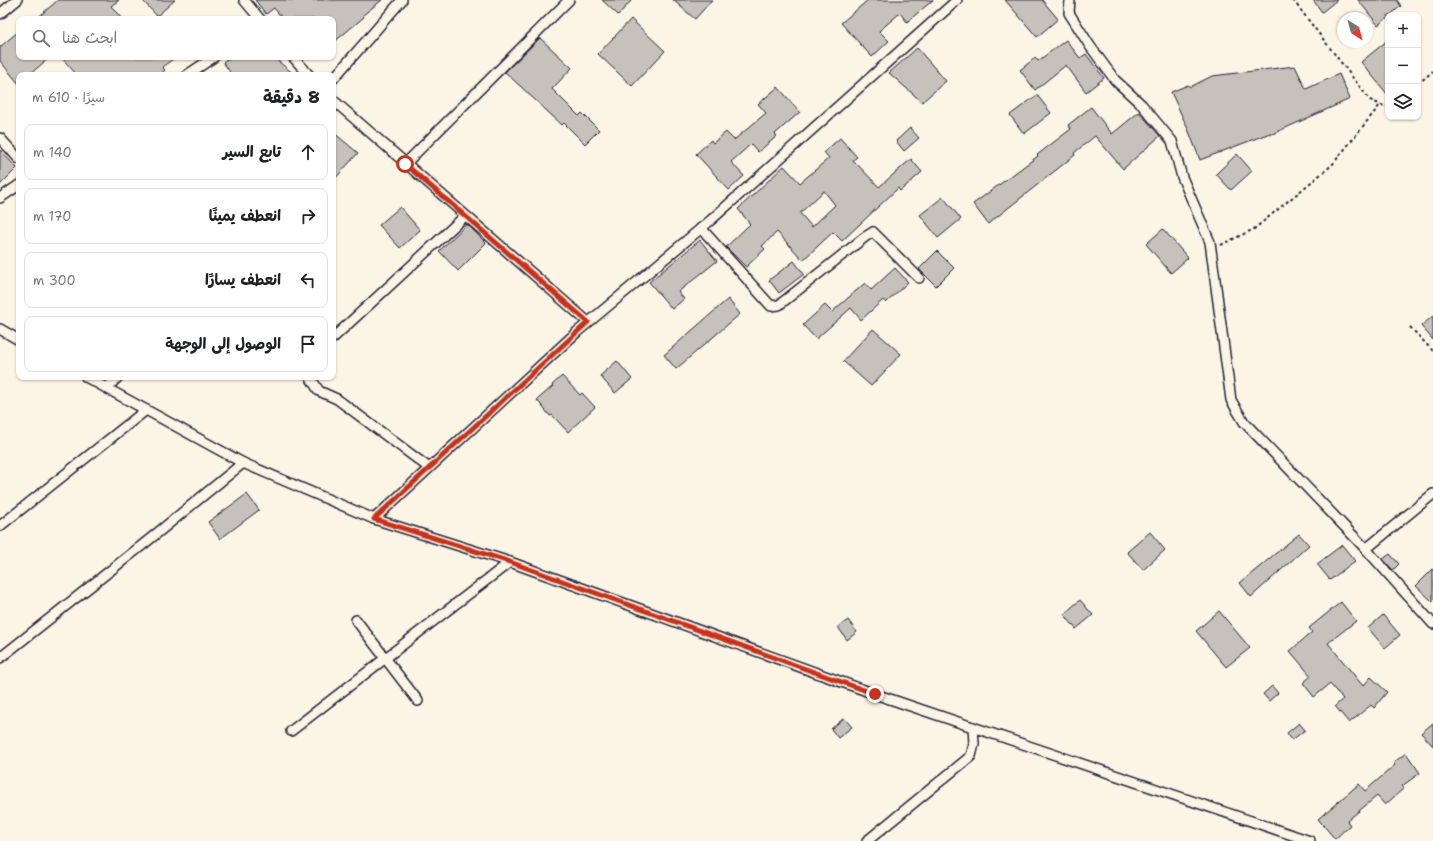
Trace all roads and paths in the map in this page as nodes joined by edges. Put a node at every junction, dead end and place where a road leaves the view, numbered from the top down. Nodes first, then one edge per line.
1 (17, 0) edge
2 (244, 0) edge
3 (402, 0) edge
4 (569, 0) edge
5 (957, 0) edge
6 (1070, 0) edge
7 (1293, 0) edge
8 (0, 14) edge
9 (257, 16) edge
10 (210, 60) edge
11 (296, 60) edge
12 (1433, 71) edge
13 (192, 72) edge
14 (306, 72) edge
15 (336, 76) edge
16 (1421, 81) edge
17 (336, 103) edge
18 (1380, 105) junction
19 (1385, 108) edge
20 (0, 138) edge
21 (16, 156) edge
22 (405, 164) junction
23 (16, 187) edge
24 (0, 198) edge
25 (465, 216) junction
26 (701, 228) junction
27 (1211, 250) junction
28 (919, 278) dead end
29 (588, 322) junction
30 (1410, 327) dead end
31 (0, 329) edge
32 (336, 335) edge
33 (16, 338) edge
34 (1433, 351) edge
35 (92, 380) edge
36 (115, 380) edge
37 (312, 380) edge
38 (107, 388) junction
39 (146, 410) junction
40 (243, 463) junction
41 (428, 468) junction
42 (1432, 496) edge
43 (374, 519) junction
44 (0, 526) edge
45 (1366, 549) junction
46 (510, 562) junction
47 (356, 620) dead end
48 (1433, 624) edge
49 (0, 658) edge
50 (385, 658) junction
51 (418, 701) dead end
52 (973, 727) junction
53 (292, 731) dead end
54 (867, 841) edge
55 (1310, 841) edge

1 - 8 street
2 - 9 street
3 - 15 street
4 - 22 street
5 - 26 street
6 - 27 street
7 - 18 path
10 - 13 street
11 - 14 street
12 - 16 path
17 - 22 street
18 - 19 path
18 - 27 path
20 - 21 street
22 - 25 street
23 - 24 street
25 - 29 street
25 - 32 street
26 - 28 street
26 - 29 street
27 - 45 street
29 - 41 street
30 - 34 path
31 - 33 street
35 - 38 street
36 - 38 street
37 - 41 street
38 - 39 street
39 - 40 street
39 - 44 street
40 - 43 street
40 - 49 street
41 - 43 street
42 - 45 street
43 - 46 street
45 - 48 street
46 - 50 street
46 - 52 street
47 - 50 street
50 - 51 street
50 - 53 street
52 - 54 street
52 - 55 street

